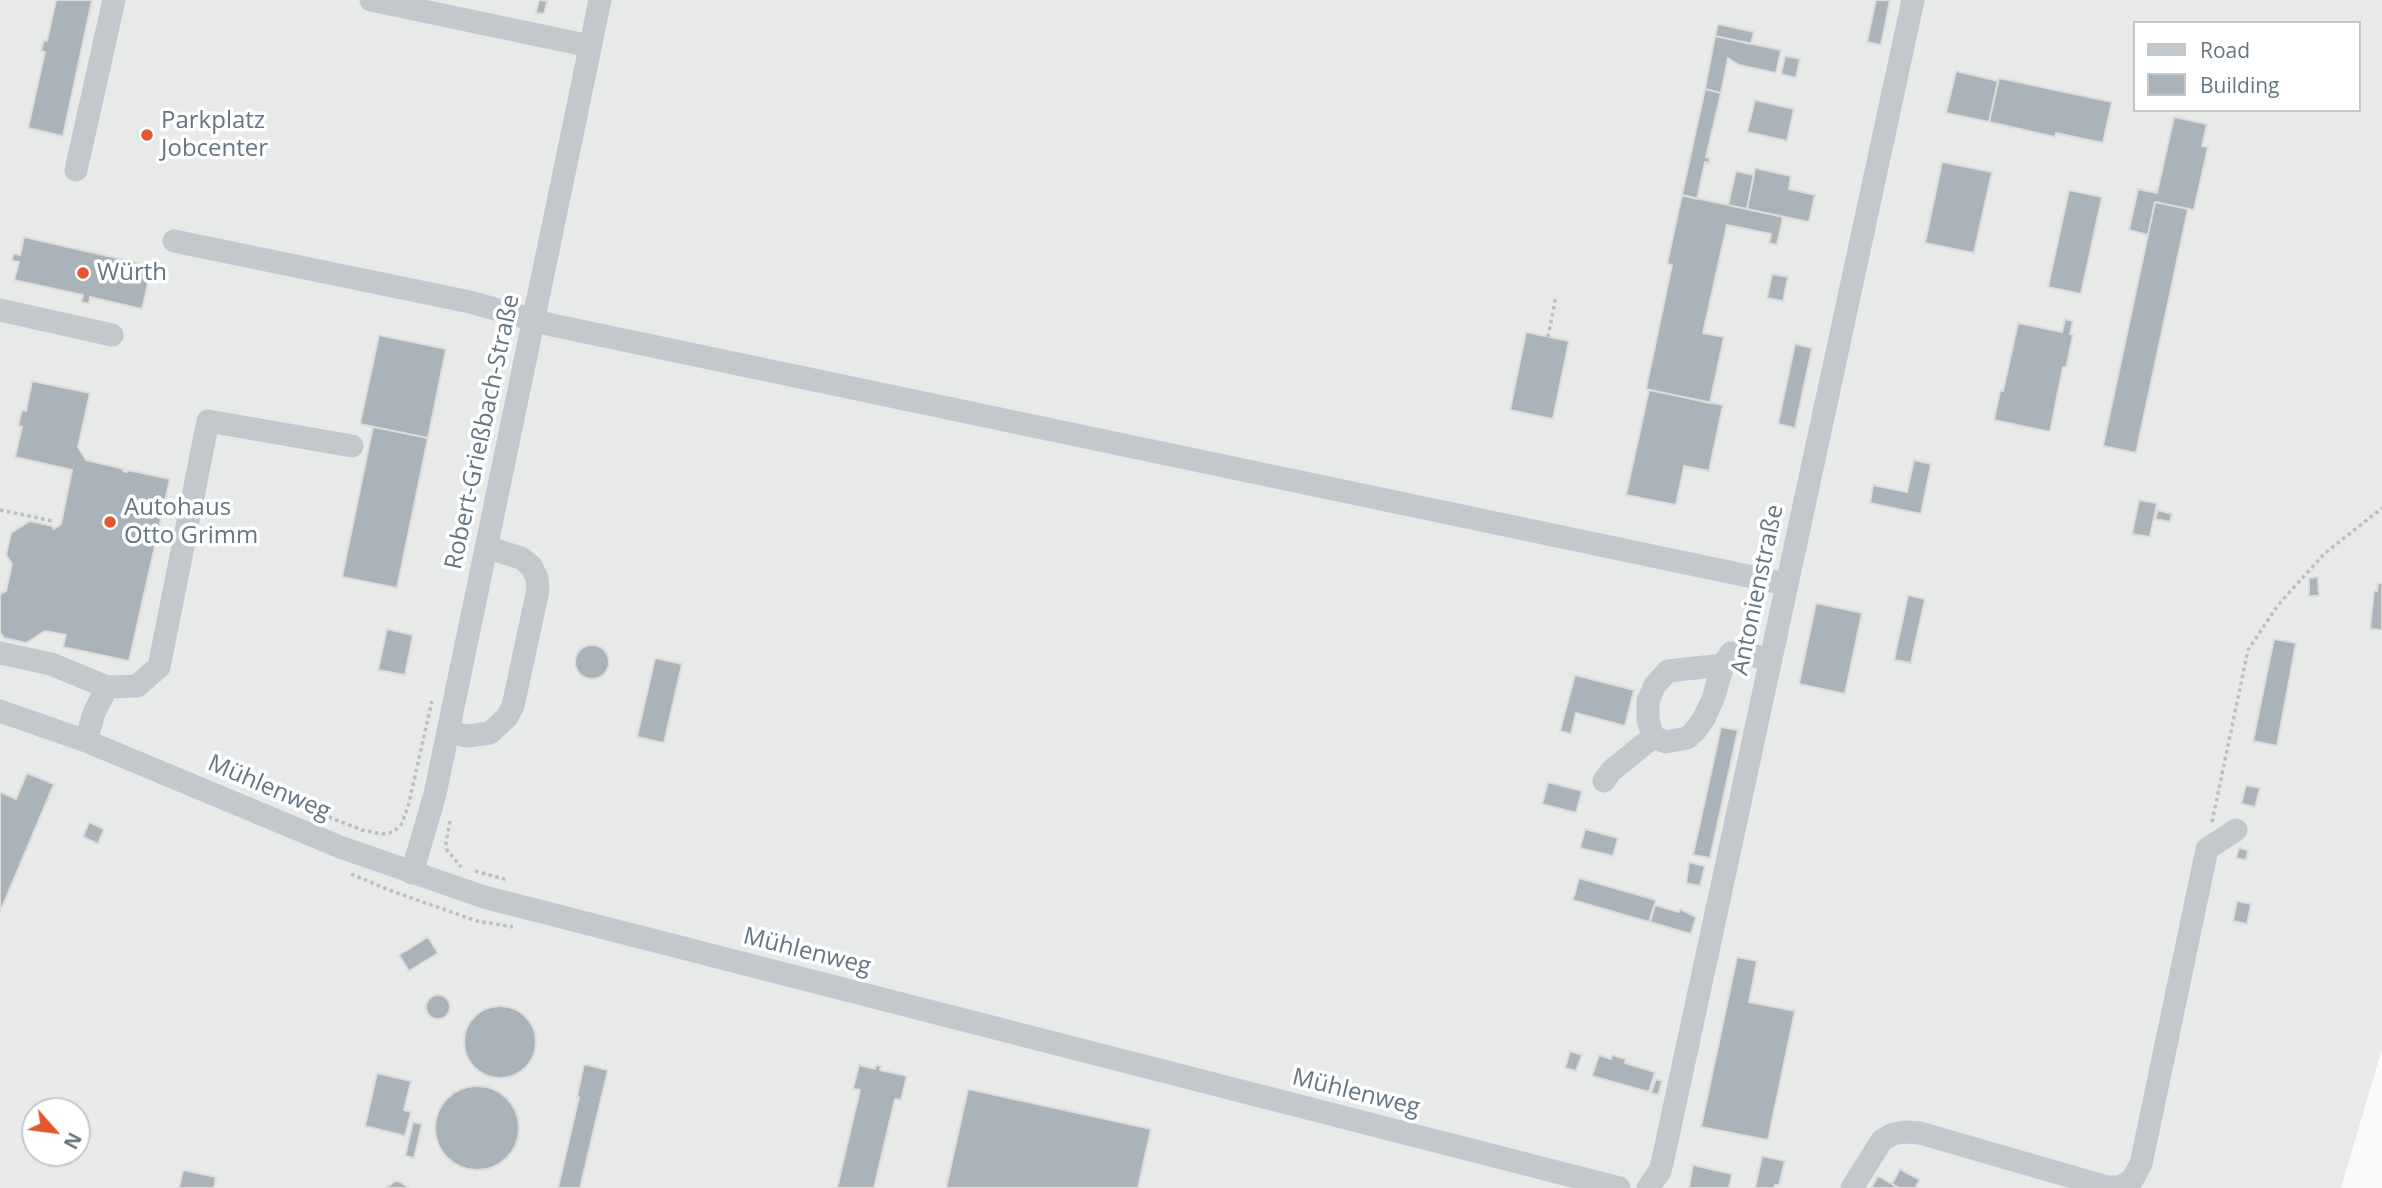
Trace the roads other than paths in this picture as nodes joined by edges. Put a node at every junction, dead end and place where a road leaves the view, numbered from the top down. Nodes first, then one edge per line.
1 (114, 0) edge
2 (372, 0) edge
3 (600, 0) edge
4 (1913, 0) edge
5 (590, 46) junction
6 (76, 170) dead end
7 (174, 241) dead end
8 (0, 310) edge
9 (533, 320) junction
10 (112, 335) dead end
11 (352, 446) dead end
12 (486, 547) junction
13 (1786, 584) junction
14 (0, 653) edge
15 (1770, 660) junction
16 (1723, 665) junction
17 (107, 687) junction
18 (0, 711) edge
19 (448, 732) junction
20 (1653, 737) junction
21 (86, 741) junction
22 (1604, 781) dead end
23 (2236, 830) dead end
24 (412, 873) junction
25 (1619, 1188) edge
26 (1648, 1188) edge
27 (1852, 1188) edge

1 - 6 street
2 - 5 street
3 - 5 street, Robert-Grießbach-Straße
4 - 13 street, Antonienstraße
5 - 9 street, Robert-Grießbach-Straße
7 - 9 street
8 - 10 street
9 - 12 street, Robert-Grießbach-Straße
9 - 13 street
11 - 17 street
12 - 19 street, Robert-Grießbach-Straße
12 - 19 street
13 - 15 street, Antonienstraße
14 - 17 street
15 - 16 street
15 - 26 street, Antonienstraße
16 - 20 street
16 - 20 street
17 - 21 street
18 - 21 street, Mühlenweg
19 - 24 street, Robert-Grießbach-Straße
20 - 22 street
21 - 24 street, Mühlenweg
23 - 27 street
24 - 25 street, Mühlenweg

